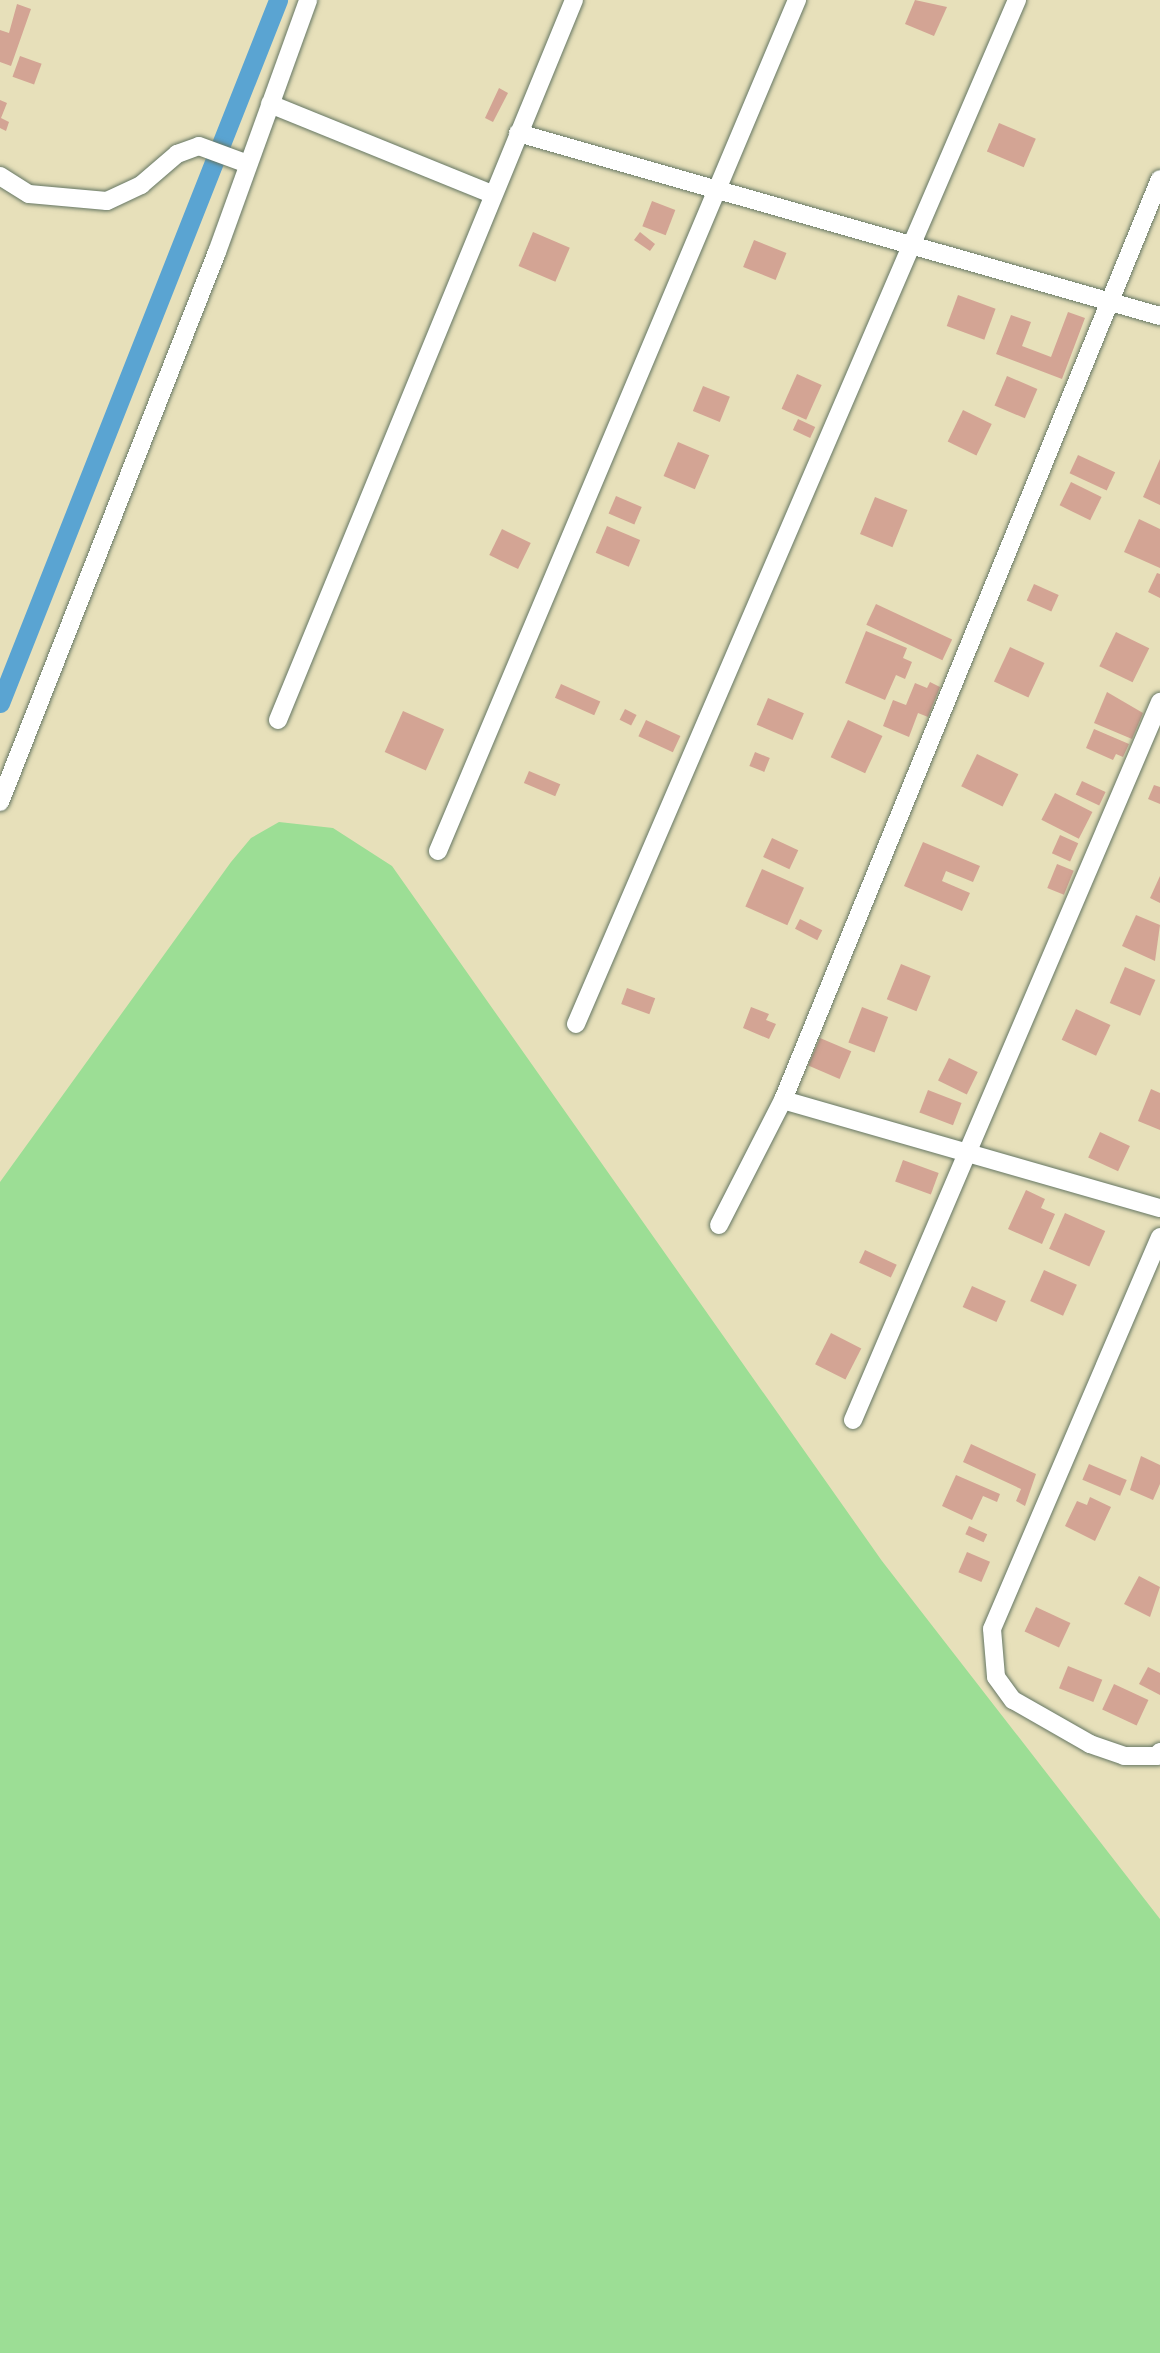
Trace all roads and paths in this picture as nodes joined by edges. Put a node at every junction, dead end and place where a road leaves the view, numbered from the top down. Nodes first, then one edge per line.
1 (308, 0) edge
2 (574, 0) edge
3 (797, 0) edge
4 (1017, 0) edge
5 (270, 104) junction
6 (518, 133) junction
7 (240, 160) junction
8 (0, 176) edge
9 (1160, 179) edge
10 (717, 190) junction
11 (492, 194) junction
12 (912, 245) junction
13 (1108, 301) junction
14 (1160, 316) edge
15 (1160, 702) edge
16 (278, 719) dead end
17 (0, 802) edge
18 (438, 850) dead end
19 (576, 1024) dead end
20 (783, 1100) junction
21 (967, 1153) junction
22 (1160, 1208) edge
23 (719, 1225) dead end
24 (1160, 1237) edge
25 (853, 1420) dead end
26 (1160, 1752) edge

1 - 5 street
2 - 6 street
3 - 10 street
4 - 12 street
5 - 7 street
5 - 11 street
6 - 10 street
6 - 11 street
7 - 8 street
7 - 17 street
9 - 13 street
10 - 12 street
10 - 18 street
11 - 16 street
12 - 13 street
12 - 19 street
13 - 14 street
13 - 20 street
15 - 21 street
20 - 21 street
20 - 23 street
21 - 22 street
21 - 25 street
24 - 26 street

